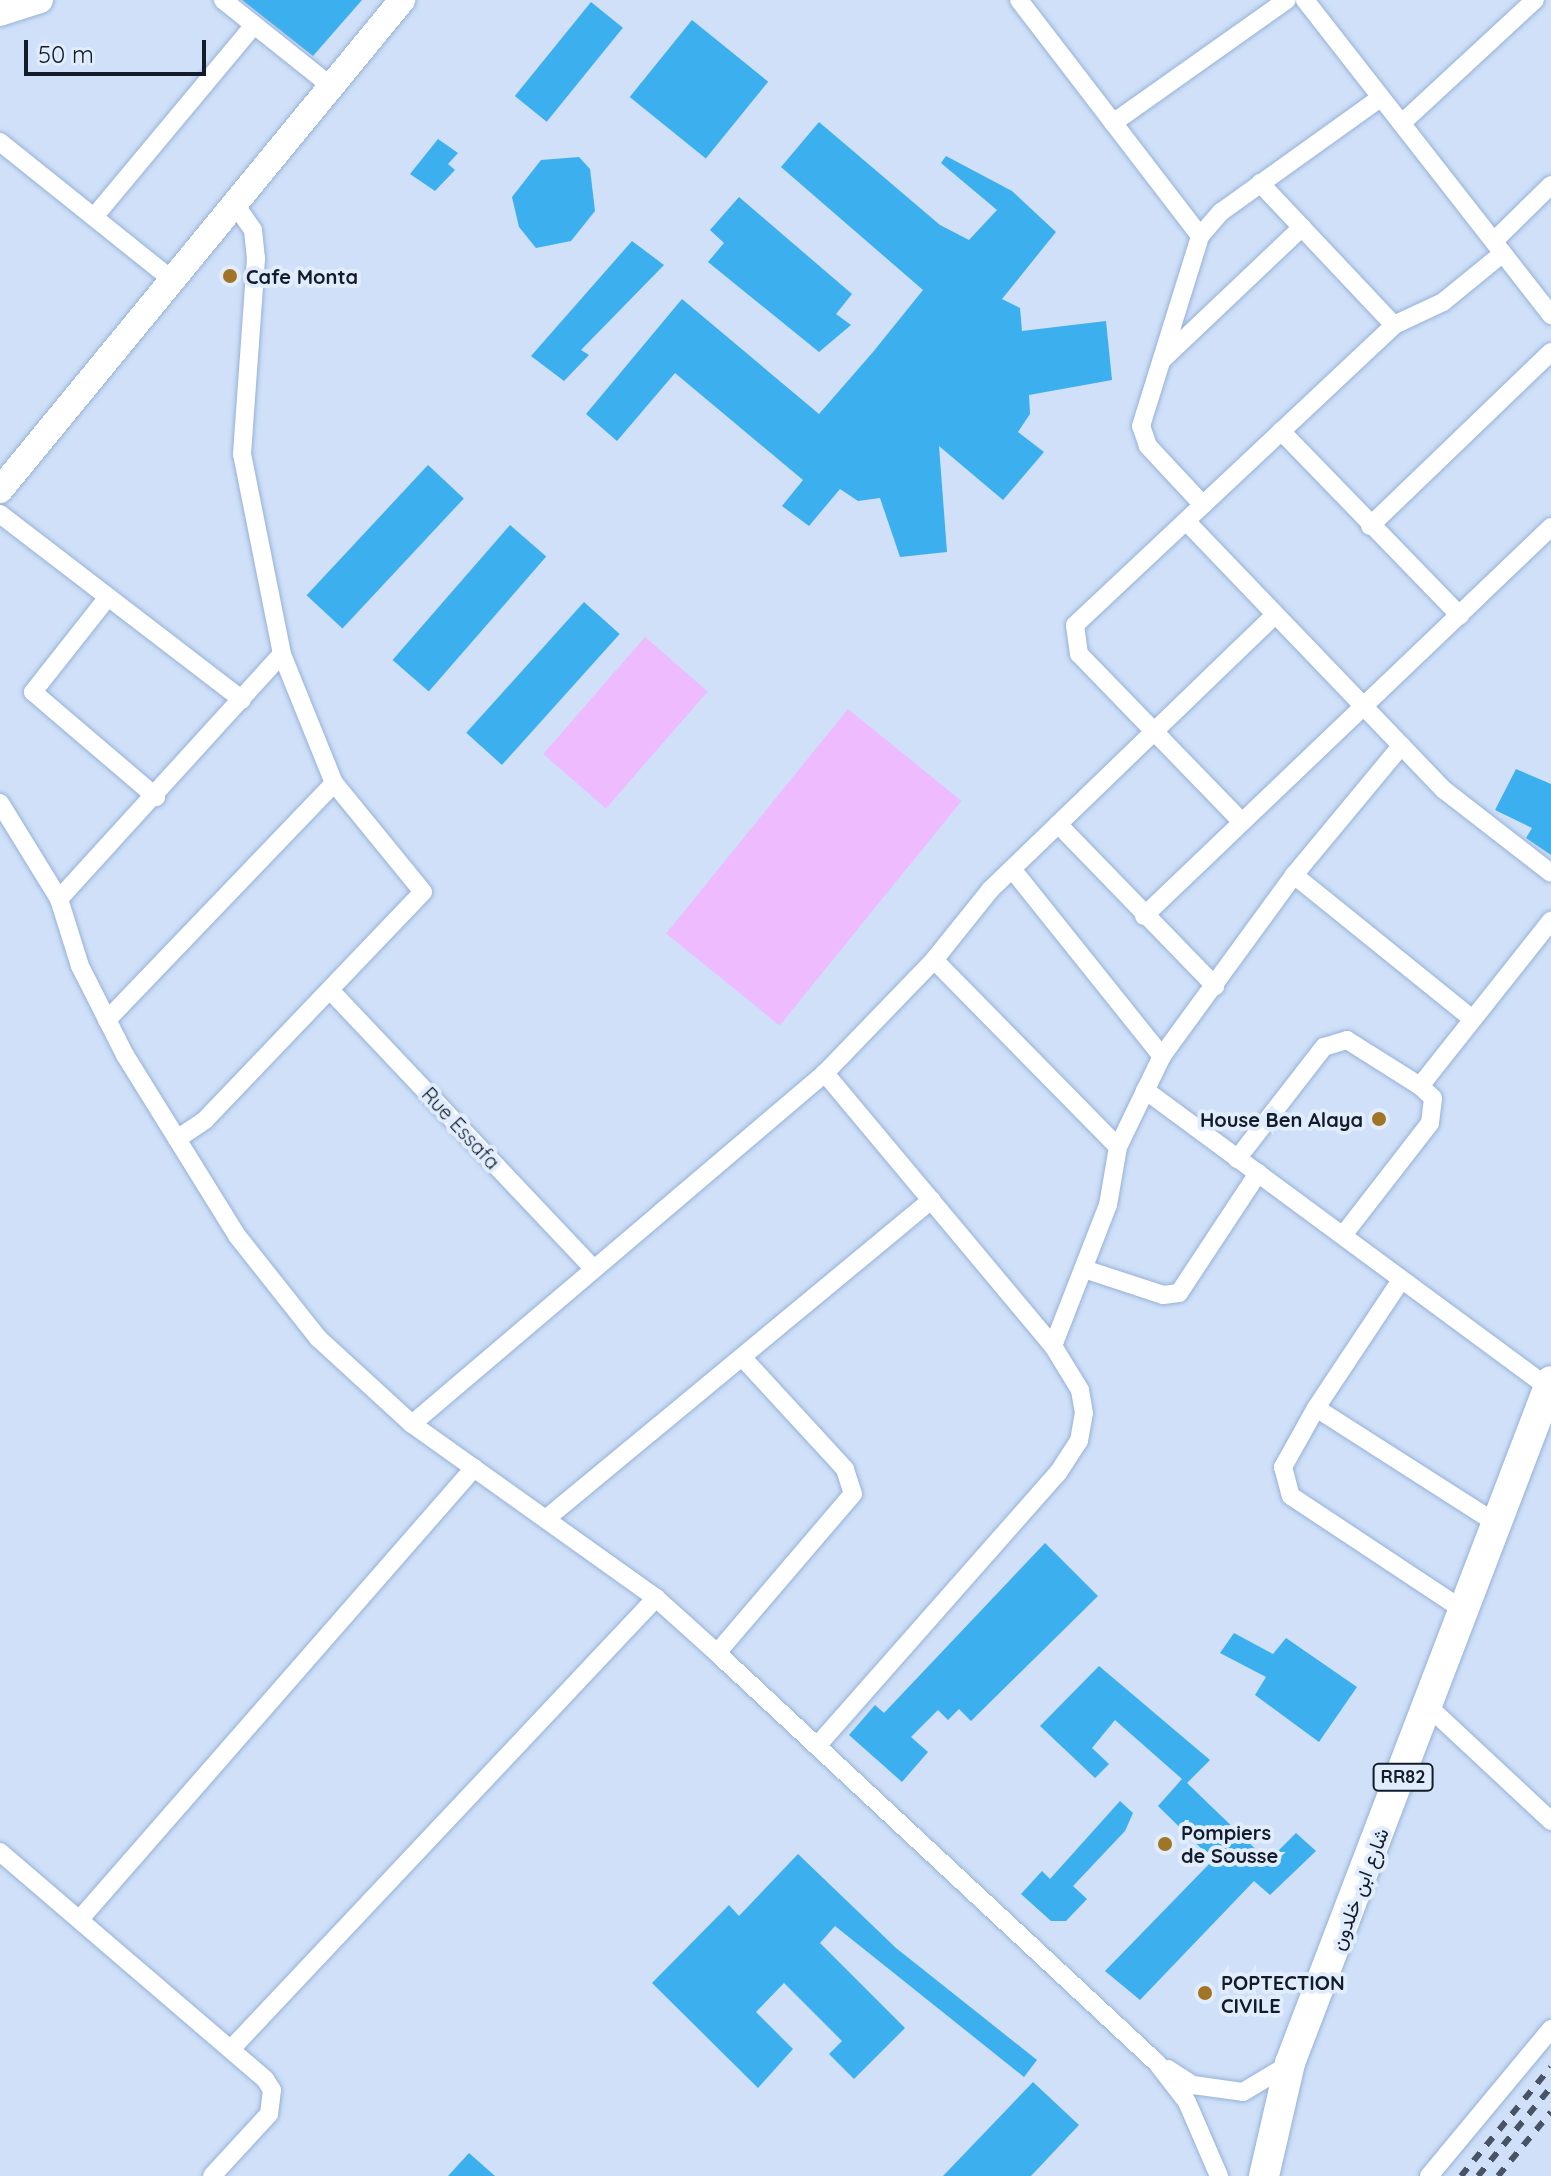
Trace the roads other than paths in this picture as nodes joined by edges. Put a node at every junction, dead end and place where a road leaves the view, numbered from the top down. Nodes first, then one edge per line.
1 (223, 0) edge
2 (402, 0) edge
3 (1019, 0) edge
4 (1287, 0) edge
5 (1305, 0) edge
6 (1535, 0) edge
7 (29, 2) edge
8 (0, 13) edge
9 (254, 25) junction
10 (332, 87) junction
11 (1380, 98) junction
12 (1113, 123) junction
13 (1402, 123) junction
14 (0, 142) edge
15 (1260, 183) junction
16 (1551, 185) edge
17 (234, 203) junction
18 (94, 217) junction
19 (1302, 227) junction
20 (1200, 236) junction
21 (1498, 247) junction
22 (170, 278) junction
23 (1551, 315) edge
24 (1394, 325) junction
25 (1551, 352) edge
26 (1161, 361) junction
27 (1281, 431) junction
28 (0, 490) edge
29 (1203, 505) junction
30 (0, 514) edge
31 (1186, 521) junction
32 (1370, 526) junction
33 (1551, 527) edge
34 (108, 597) junction
35 (1275, 615) junction
36 (1460, 616) junction
37 (282, 654) junction
38 (242, 700) junction
39 (1361, 704) junction
40 (1154, 732) junction
41 (1401, 746) junction
42 (334, 783) junction
43 (156, 797) junction
44 (0, 803) edge
45 (1241, 821) junction
46 (1058, 824) junction
47 (1012, 869) junction
48 (1551, 873) edge
49 (1294, 875) junction
50 (59, 899) junction
51 (1144, 916) junction
52 (1551, 921) edge
53 (934, 960) junction
54 (1215, 986) junction
55 (330, 990) junction
56 (1471, 1018) junction
57 (107, 1020) junction
58 (1162, 1056) junction
59 (825, 1073) junction
60 (1420, 1086) junction
61 (1145, 1090) junction
62 (177, 1139) junction
63 (1118, 1147) junction
64 (1237, 1159) junction
65 (1258, 1173) junction
66 (932, 1200) junction
67 (1344, 1234) junction
68 (592, 1267) junction
69 (1084, 1269) junction
70 (1401, 1280) junction
71 (1053, 1346) junction
72 (742, 1357) junction
73 (1550, 1384) edge
74 (1316, 1408) junction
75 (412, 1424) junction
76 (474, 1468) junction
77 (547, 1518) junction
78 (1499, 1525) junction
79 (656, 1598) junction
80 (1466, 1612) junction
81 (717, 1653) junction
82 (1430, 1708) junction
83 (817, 1746) junction
84 (1551, 1821) edge
85 (0, 1852) edge
86 (80, 1919) junction
87 (1551, 2029) edge
88 (233, 2047) junction
89 (1157, 2063) junction
90 (1290, 2063) junction
91 (212, 2176) edge
92 (1219, 2176) edge
93 (1264, 2176) edge
94 (1429, 2176) edge

1 - 9 street
2 - 10 street
3 - 12 street
4 - 12 street
5 - 11 street
6 - 13 street
7 - 8 street
9 - 10 street
9 - 18 street
10 - 17 street
11 - 13 street
11 - 15 street
12 - 20 street
13 - 21 street
14 - 18 street
15 - 19 street
15 - 20 street
16 - 21 street
17 - 22 street
17 - 37 street
18 - 22 street
19 - 24 street
19 - 26 street
20 - 26 street
21 - 23 street
21 - 24 street
22 - 28 street
24 - 27 street
25 - 32 street
26 - 29 street
27 - 29 street
27 - 32 street
29 - 31 street
30 - 34 street
31 - 35 street
31 - 40 street
32 - 36 street
33 - 36 street
34 - 38 street
34 - 43 street
35 - 39 street
35 - 40 street
36 - 39 street
37 - 38 street
37 - 42 street
38 - 43 street
39 - 41 street
39 - 45 street
40 - 45 street
40 - 46 street
41 - 48 street
41 - 49 street
42 - 55 street
42 - 57 street
43 - 50 street
44 - 50 street
45 - 51 street
46 - 47 street
46 - 51 street
47 - 53 street
47 - 58 street
49 - 54 street
49 - 56 street
50 - 57 street
51 - 54 street
52 - 56 street
53 - 59 street
53 - 63 street
54 - 58 street
55 - 62 street
55 - 68 street, Rue Essafa
56 - 60 street
57 - 62 street
58 - 61 street
59 - 66 street
59 - 68 street
60 - 64 street
60 - 67 street
61 - 63 street
61 - 64 street
62 - 75 street
63 - 69 street
64 - 65 street
65 - 67 street
65 - 69 street
66 - 71 street
66 - 72 street
67 - 70 street
68 - 75 street
69 - 71 street
70 - 73 street
70 - 74 street
71 - 83 street
72 - 77 street
72 - 81 street
73 - 78 main road, شارع ابن خلدون / RR82
74 - 78 street
74 - 80 street
75 - 76 street
76 - 77 street
76 - 86 street
77 - 79 street
78 - 80 main road, شارع ابن خلدون / RR82
79 - 81 street
79 - 88 street
80 - 82 main road, شارع ابن خلدون / RR82
81 - 83 street
82 - 84 street
82 - 90 main road, شارع ابن خلدون / RR82
83 - 89 street
85 - 86 street
86 - 88 street
87 - 94 street
88 - 91 street
89 - 90 street
89 - 92 street
90 - 93 main road, شارع ابن خلدون / RR82

